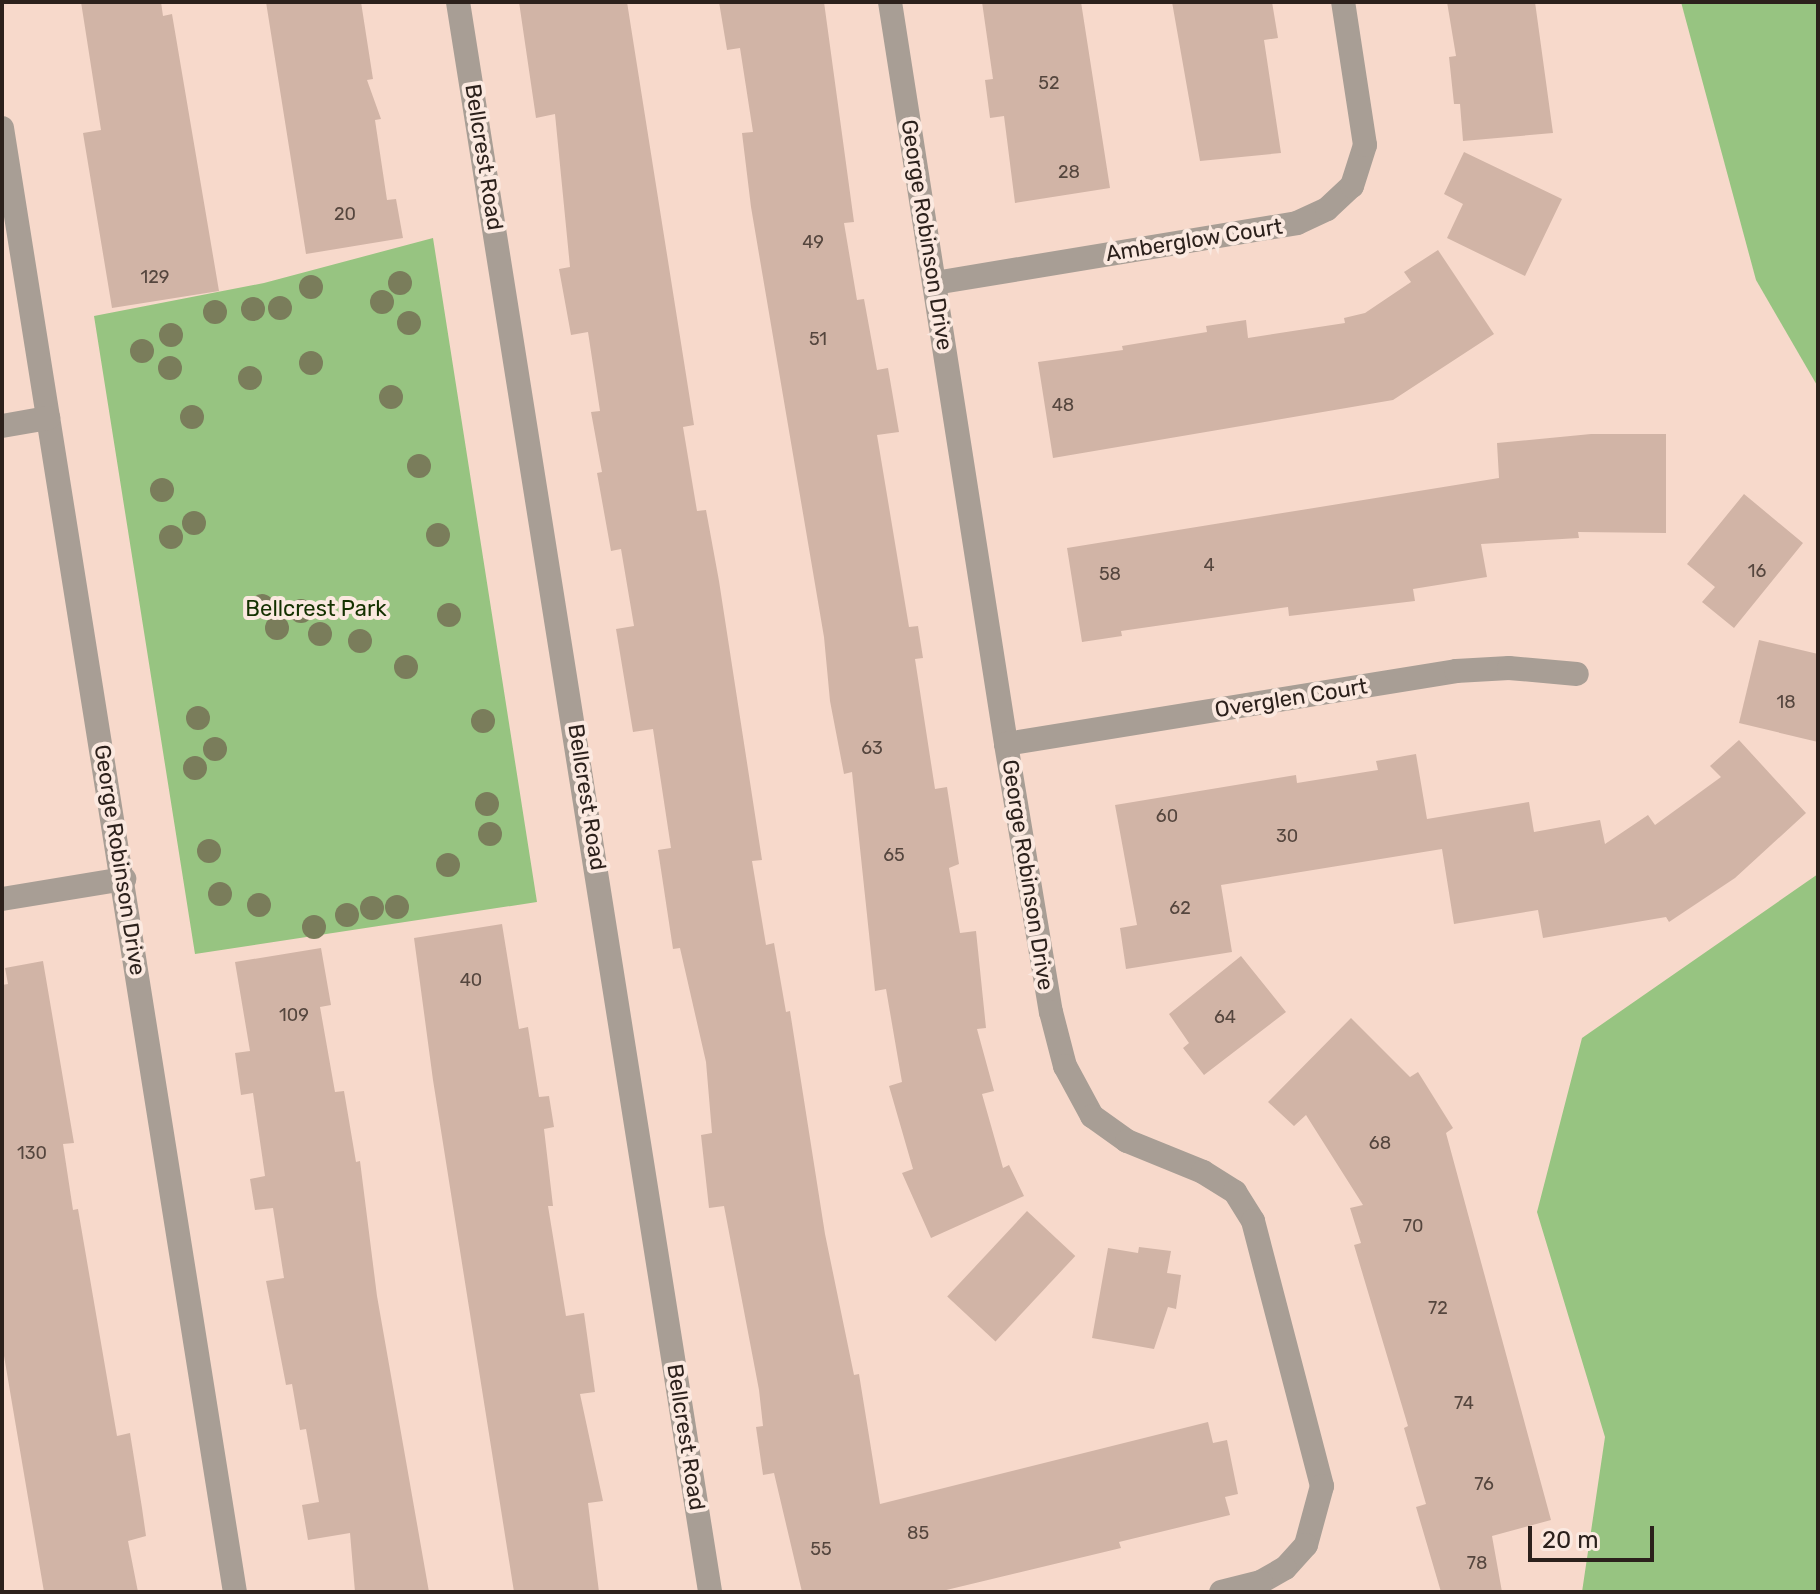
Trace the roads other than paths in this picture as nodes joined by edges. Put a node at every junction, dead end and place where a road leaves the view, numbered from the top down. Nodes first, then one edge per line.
1 (458, 2) edge
2 (890, 2) edge
3 (1343, 2) edge
4 (2, 128) edge
5 (935, 283) junction
6 (48, 418) junction
7 (2, 426) edge
8 (1577, 674) dead end
9 (1006, 744) junction
10 (124, 879) junction
11 (2, 899) edge
12 (235, 1592) edge
13 (710, 1592) edge
14 (1221, 1592) edge

1 - 13 street, Bellcrest Road
2 - 5 street, George Robinson Drive
3 - 5 street, Amberglow Court
4 - 6 street, George Robinson Drive
5 - 9 street, George Robinson Drive
6 - 7 street
6 - 10 street, George Robinson Drive
8 - 9 street, Overglen Court
9 - 14 street, George Robinson Drive
10 - 11 street
10 - 12 street, George Robinson Drive

